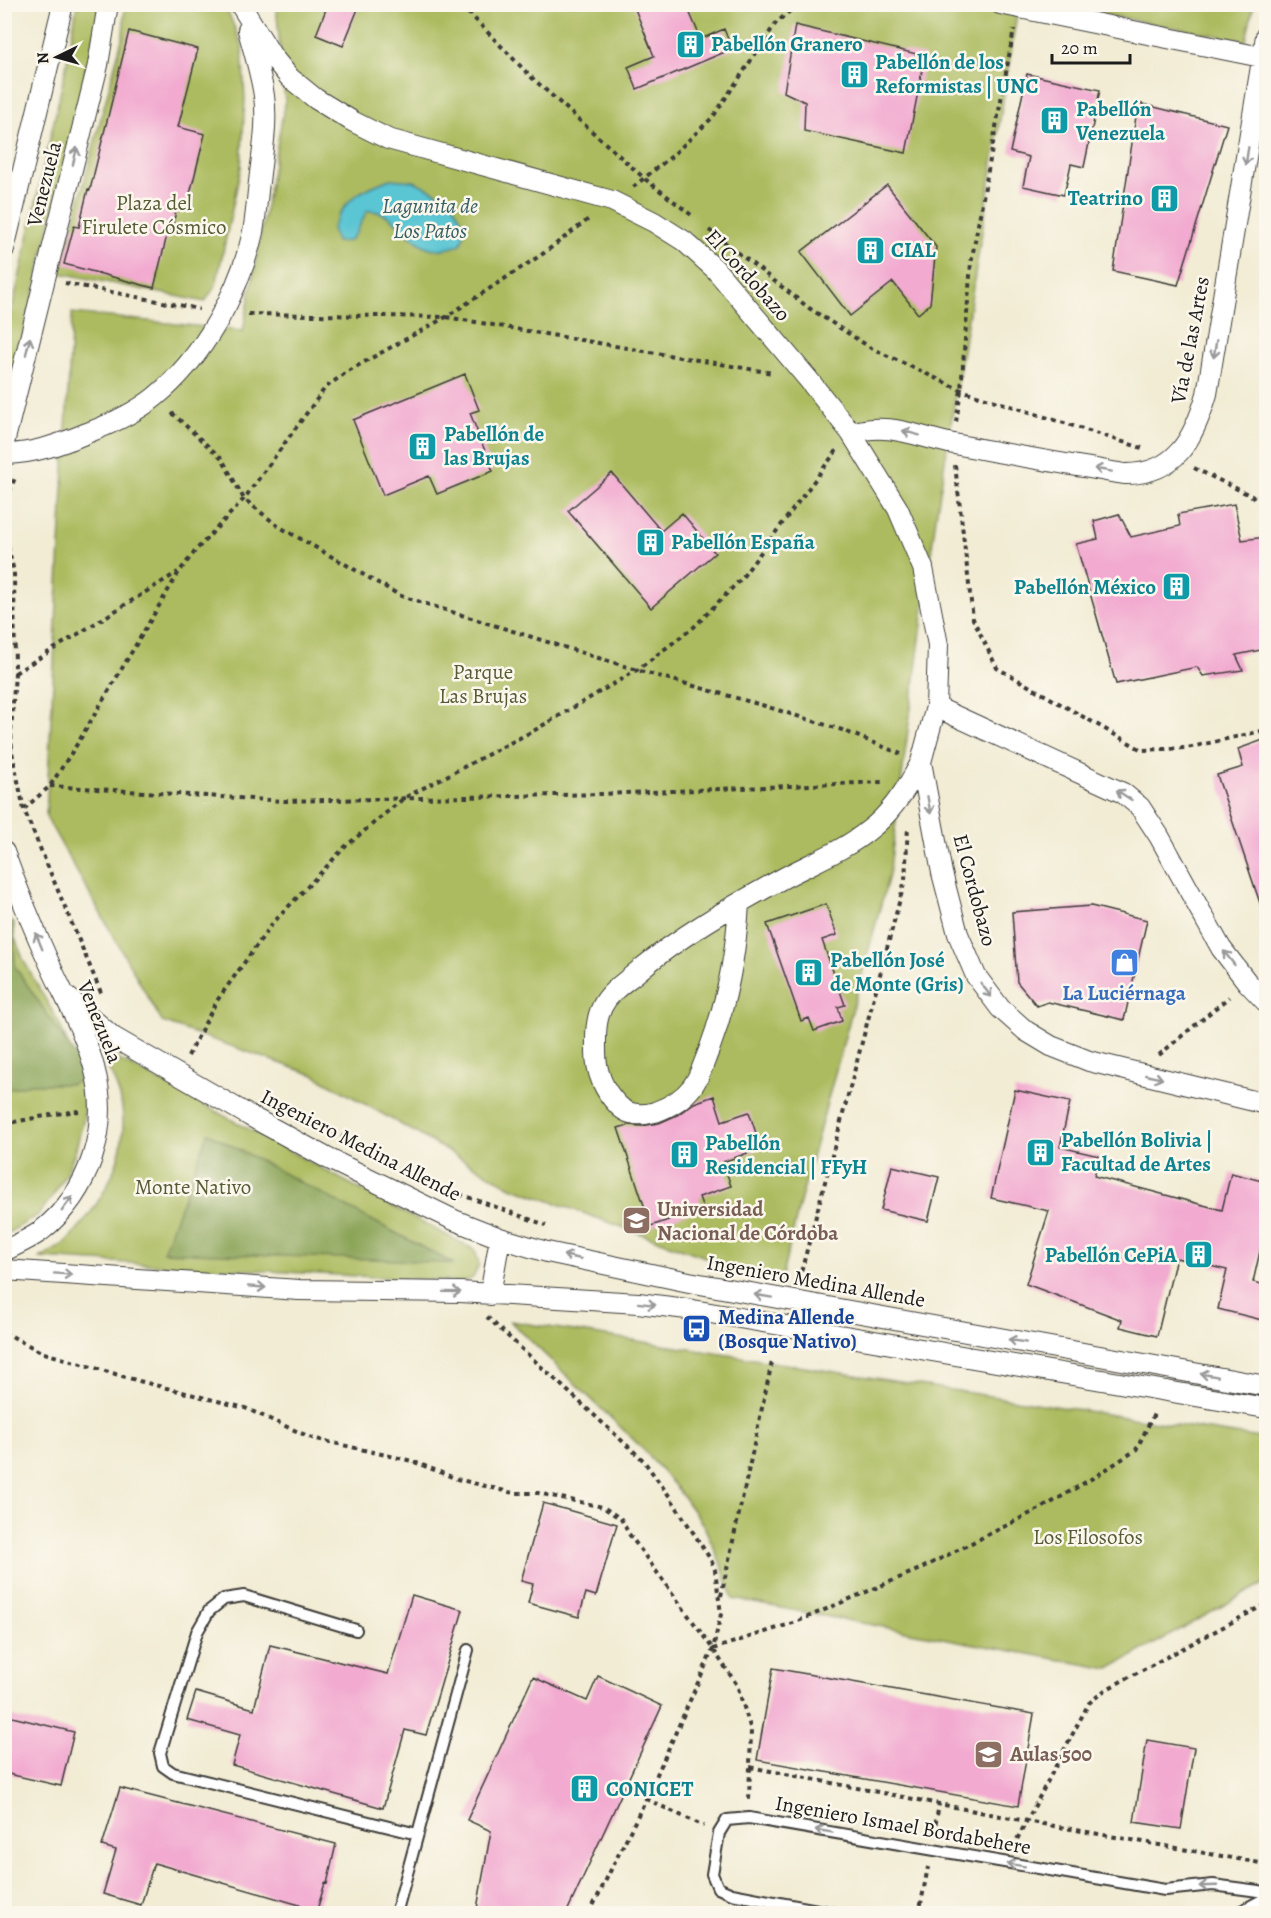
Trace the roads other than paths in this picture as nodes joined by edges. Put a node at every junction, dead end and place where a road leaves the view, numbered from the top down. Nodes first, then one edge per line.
1 (63, 4) edge
2 (108, 4) edge
3 (240, 6) edge
4 (1009, 6) edge
5 (1266, 36) edge
6 (1265, 57) edge
7 (8, 213) edge
8 (4, 249) edge
9 (851, 433) junction
10 (4, 443) edge
11 (4, 454) edge
12 (936, 707) junction
13 (921, 762) junction
14 (4, 852) edge
15 (739, 904) junction
16 (63, 994) junction
17 (1266, 1002) edge
18 (1266, 1104) edge
19 (500, 1238) junction
20 (4, 1251) edge
21 (4, 1269) edge
22 (490, 1295) junction
23 (1266, 1386) edge
24 (1266, 1408) edge
25 (356, 1630) dead end
26 (468, 1650) dead end
27 (417, 1834) junction
28 (1266, 1892) edge
29 (1266, 1898) edge
30 (396, 1914) edge
31 (839, 1914) edge
32 (1236, 1914) edge

1 - 7 street, Venezuela
10 -> 2 street, Venezuela
3 - 9 street, El Cordobazo
3 - 11 street
4 - 6 street
5 - 6 street, Vía de las Artes
6 -> 9 street, Vía de las Artes
7 - 8 street, Venezuela
9 - 12 street, El Cordobazo
12 - 13 street, El Cordobazo
17 -> 12 street
13 - 15 street
13 -> 18 street, El Cordobazo
16 -> 14 street, Venezuela
15 - 15 street
16 - 19 street, Ingeniero Medina Allende
20 -> 16 street, Venezuela
19 - 22 street
23 -> 19 street, Ingeniero Medina Allende
21 -> 22 street
22 -> 24 street
25 - 27 lane
26 - 27 lane
27 - 30 lane
28 -> 31 lane, Ingeniero Ismael Bordabehere
29 - 32 lane

